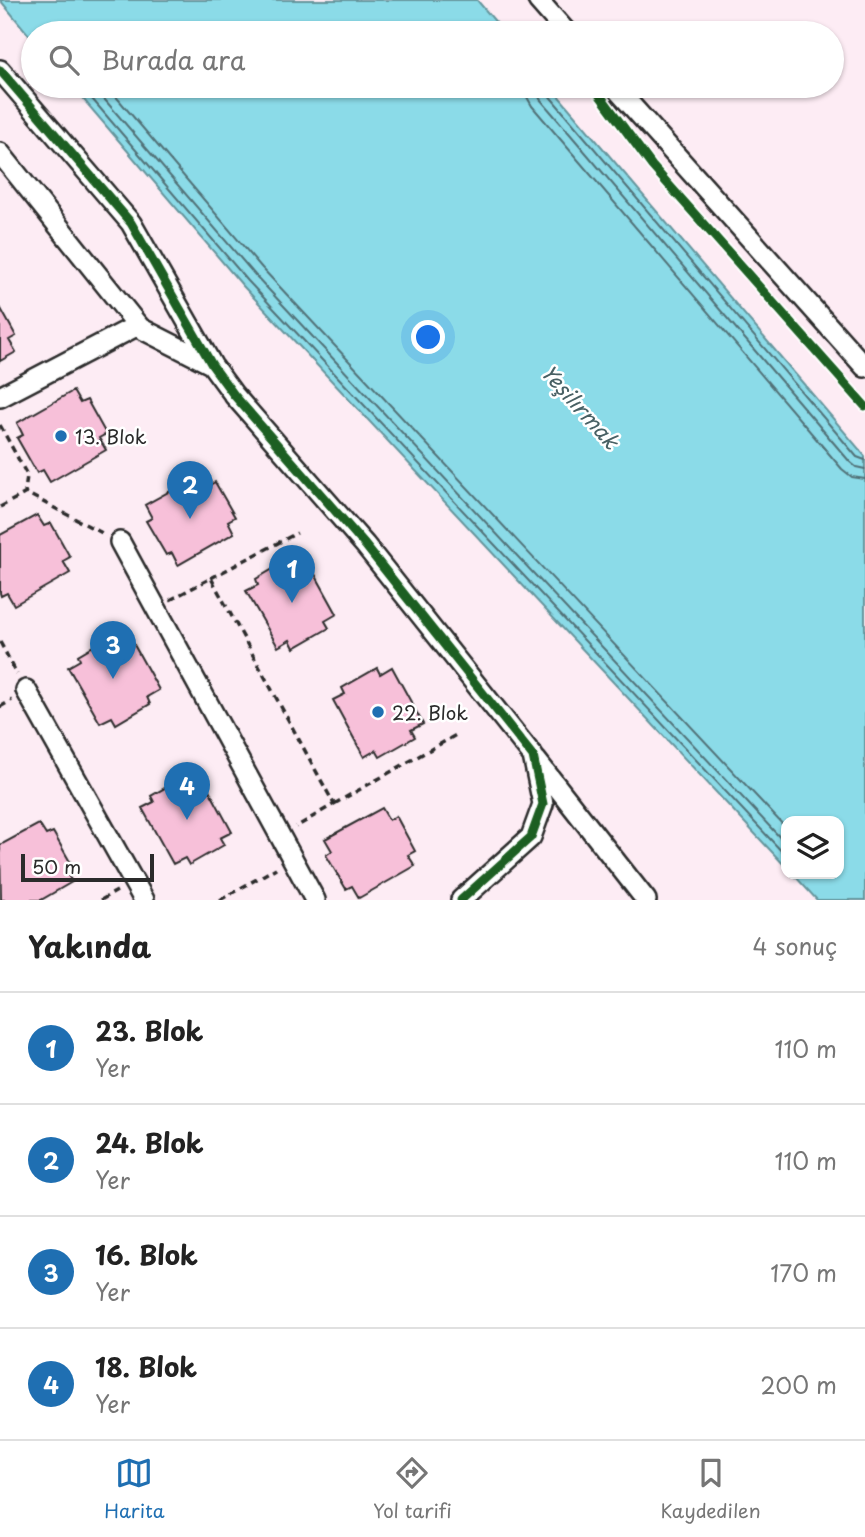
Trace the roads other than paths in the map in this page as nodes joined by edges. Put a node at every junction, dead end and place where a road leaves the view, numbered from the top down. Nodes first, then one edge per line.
1 (538, 0) edge
2 (556, 21) edge
3 (0, 70) edge
4 (21, 95) edge
5 (24, 98) edge
6 (625, 98) edge
7 (0, 153) edge
8 (138, 325) junction
9 (212, 365) junction
10 (865, 367) edge
11 (0, 397) edge
12 (120, 542) road end
13 (26, 690) road end
14 (533, 756) junction
15 (144, 900) edge
16 (315, 900) edge
17 (461, 900) edge
18 (646, 900) edge

1 - 2 street
3 - 4 street
5 - 9 street
6 - 10 street
7 - 8 street
8 - 9 street
8 - 11 street
9 - 14 street
12 - 16 street
13 - 15 street
14 - 17 street
14 - 18 street

